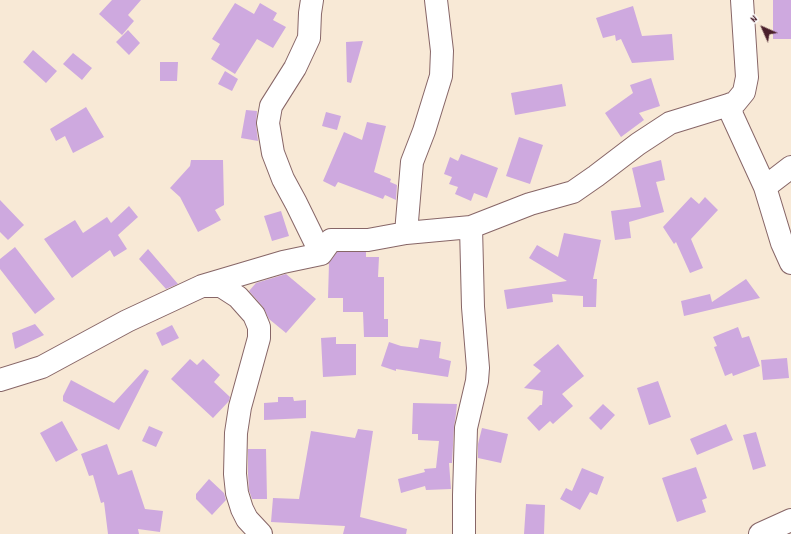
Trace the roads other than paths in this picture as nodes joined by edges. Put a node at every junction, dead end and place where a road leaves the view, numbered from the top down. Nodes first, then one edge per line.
1 (312, 0) edge
2 (436, 0) edge
3 (742, 0) edge
4 (731, 104) junction
5 (791, 167) edge
6 (765, 187) junction
7 (471, 227) junction
8 (406, 234) junction
9 (320, 254) junction
10 (791, 264) edge
11 (202, 286) junction
12 (0, 380) edge
13 (791, 520) edge
14 (262, 534) edge
15 (464, 534) edge
16 (760, 534) edge

1 - 9 street
2 - 8 street
3 - 4 street
4 - 6 street
4 - 7 street
5 - 6 street
6 - 10 street
7 - 8 street
7 - 15 street
8 - 9 street
9 - 11 street
11 - 12 street
11 - 14 street
13 - 16 street

